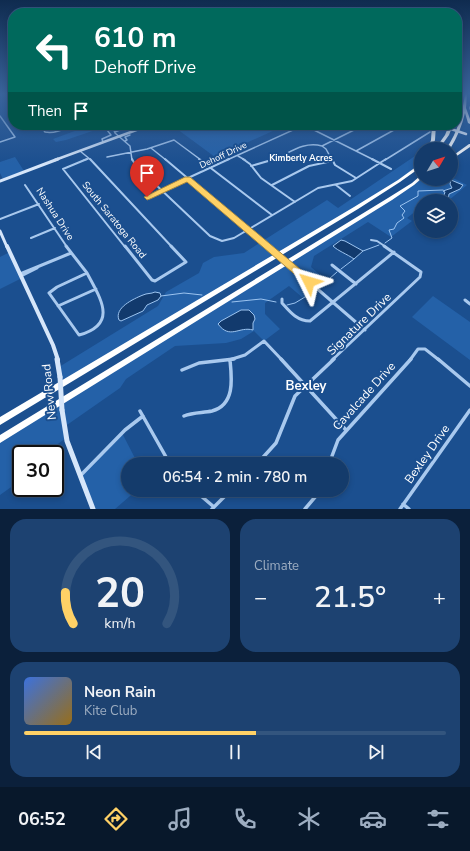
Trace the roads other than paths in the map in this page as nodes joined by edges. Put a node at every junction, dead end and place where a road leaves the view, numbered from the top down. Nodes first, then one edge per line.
1 (1, 118) edge
2 (8, 127) edge
3 (10, 130) edge
4 (44, 130) edge
5 (62, 130) edge
6 (107, 130) edge
7 (120, 130) edge
8 (134, 130) edge
9 (293, 130) edge
10 (314, 130) edge
11 (354, 130) edge
12 (394, 130) edge
13 (434, 130) edge
14 (449, 130) edge
15 (454, 130) edge
16 (458, 130) edge
17 (115, 132) joint
18 (430, 132) dead end
19 (466, 134) dead end
20 (130, 135) dead end
21 (119, 136) junction
22 (334, 140) junction
23 (125, 141) junction
24 (0, 142) edge
25 (103, 142) junction
26 (432, 142) edge
27 (442, 142) edge
28 (452, 142) edge
29 (470, 145) edge
30 (322, 146) junction
31 (151, 148) junction
32 (80, 151) junction
33 (131, 152) junction
34 (356, 152) junction
35 (458, 154) edge
36 (238, 156) junction
37 (107, 157) dead end
38 (88, 158) junction
39 (332, 161) junction
40 (380, 164) junction
41 (251, 166) junction
42 (211, 168) junction
43 (391, 169) dead end
44 (414, 170) edge
45 (357, 178) junction
46 (188, 179) junction
47 (0, 181) edge
48 (414, 183) edge
49 (25, 185) dead end
50 (272, 185) junction
51 (335, 185) junction
52 (162, 191) junction
53 (350, 196) dead end
54 (147, 197) dead end
55 (296, 202) junction
56 (38, 203) junction
57 (272, 215) junction
58 (0, 218) edge
59 (55, 228) junction
60 (248, 230) junction
61 (0, 231) edge
62 (32, 238) dead end
63 (371, 240) dead end
64 (394, 252) junction
65 (71, 253) junction
66 (332, 266) dead end
67 (87, 273) junction
68 (20, 275) junction
69 (356, 284) junction
70 (96, 289) junction
71 (282, 299) dead end
72 (465, 300) dead end
73 (334, 302) junction
74 (470, 304) edge
75 (58, 306) junction
76 (365, 330) junction
77 (230, 360) junction
78 (182, 370) dead end
79 (306, 386) junction
80 (470, 386) edge
81 (470, 410) edge
82 (140, 412) dead end
83 (143, 416) junction
84 (184, 416) dead end
85 (0, 421) edge
86 (346, 430) junction
87 (0, 439) edge
88 (166, 457) edge
89 (264, 457) edge
90 (332, 457) edge
91 (80, 476) junction
92 (201, 497) edge
93 (224, 497) edge
94 (315, 497) edge
95 (404, 504) junction
96 (213, 508) edge
97 (94, 509) edge
98 (305, 509) edge
99 (400, 509) edge
100 (408, 509) edge

1 - 2 street
3 - 24 street
4 - 5 street
6 - 25 street
7 - 17 street
8 - 21 street
9 - 36 street, Dehoff Drive
10 - 22 street
11 - 22 street
12 - 34 street
13 - 26 highway
14 - 27 highway
15 - 19 main road, bridge
16 - 28 highway
17 - 21 street
18 - 40 street
20 - 23 street
21 - 23 street
21 - 25 street
22 - 30 street
22 - 34 street
23 - 33 street
25 - 32 street
29 - 35 highway
30 - 39 street
30 - 41 street
31 - 33 street
31 - 42 street
31 - 46 street
32 - 38 street
32 - 47 street
33 - 37 street
33 - 52 street
34 - 40 street
36 - 41 street
36 - 42 street, Dehoff Drive
38 - 38 street, South Saratoga Road
39 - 45 street
39 - 50 street
40 - 43 street
40 - 45 street
41 - 50 street
42 - 46 street, Dehoff Drive
42 - 57 street
44 - 85 highway
45 - 51 street
46 - 52 street, Dehoff Drive
46 - 60 street
48 - 87 highway
49 - 56 street, Nashua Drive
50 - 55 street
51 - 53 street
51 - 55 street
52 - 54 street, Dehoff Drive
52 - 60 street
55 - 57 street
56 - 58 street
56 - 59 street, Nashua Drive
57 - 60 street
59 - 62 street
59 - 65 street, Nashua Drive
60 - 73 street, bridge
61 - 68 street, New Road
63 - 64 street
64 - 69 street
64 - 76 street, Signature Drive
65 - 67 street, Nashua Drive
65 - 68 street
66 - 69 street
67 - 70 street, Nashua Drive
67 - 75 street
68 - 91 street, New Road, bridge
69 - 73 street
70 - 75 street
70 - 75 street, Nashua Drive
71 - 73 street
72 - 74 street
73 - 76 street
76 - 79 street, Signature Drive
77 - 78 street
77 - 79 street
77 - 84 street
79 - 86 street
79 - 89 street, Signature Drive
80 - 86 street, Cavalcade Drive
81 - 95 street, Bexley Drive
82 - 83 street
83 - 88 street
83 - 91 street
86 - 90 street, Cavalcade Drive
91 - 97 street, New Road
92 - 96 street
93 - 96 street
94 - 98 street
95 - 99 street, Bexley Drive
95 - 100 street

